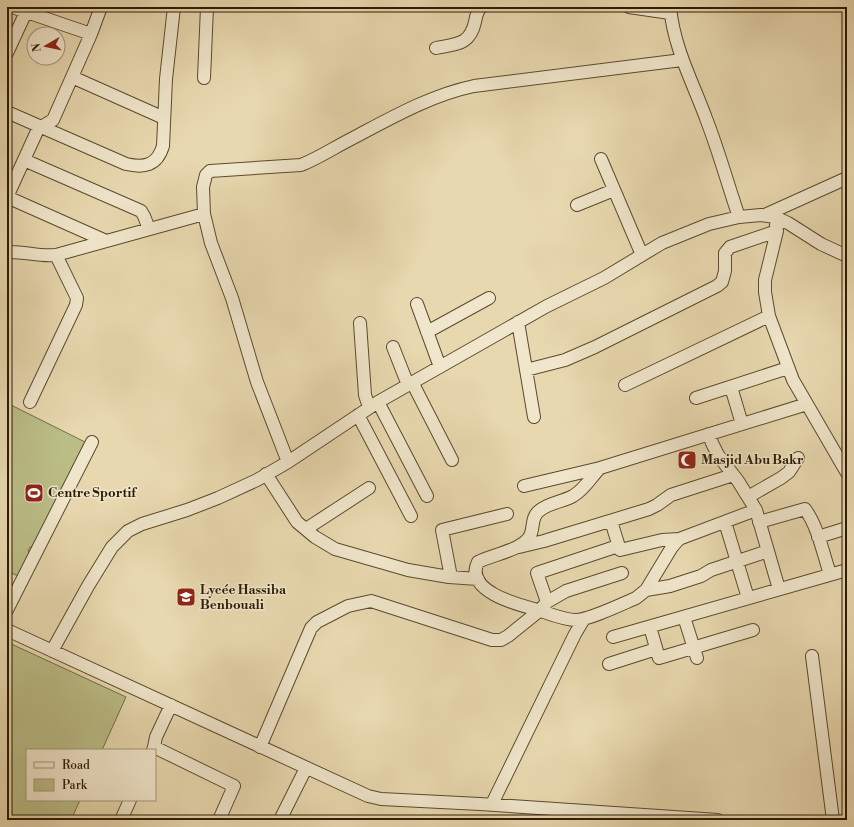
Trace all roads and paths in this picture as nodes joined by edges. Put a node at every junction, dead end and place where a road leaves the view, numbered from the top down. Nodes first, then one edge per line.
1 (12, 7) edge
2 (101, 7) edge
3 (207, 7) edge
4 (481, 7) edge
5 (628, 7) edge
6 (170, 8) edge
7 (670, 10) edge
8 (29, 11) edge
9 (92, 34) junction
10 (436, 48) dead end
11 (7, 52) edge
12 (682, 60) junction
13 (72, 77) junction
14 (204, 78) dead end
15 (7, 112) edge
16 (164, 118) junction
17 (41, 126) junction
18 (601, 159) dead end
19 (24, 160) junction
20 (847, 178) edge
21 (614, 190) junction
22 (7, 197) edge
23 (577, 204) dead end
24 (204, 214) junction
25 (770, 216) junction
26 (739, 217) junction
27 (149, 229) junction
28 (777, 231) junction
29 (106, 241) junction
30 (7, 252) edge
31 (56, 255) junction
32 (642, 255) junction
33 (847, 256) edge
34 (489, 298) dead end
35 (417, 304) dead end
36 (769, 316) junction
37 (518, 322) junction
38 (360, 323) dead end
39 (427, 332) junction
40 (393, 347) dead end
41 (440, 367) junction
42 (788, 368) junction
43 (526, 370) junction
44 (410, 384) junction
45 (625, 384) dead end
46 (731, 387) junction
47 (696, 398) dead end
48 (30, 402) dead end
49 (374, 404) junction
50 (807, 404) junction
51 (358, 415) junction
52 (534, 417) dead end
53 (742, 424) junction
54 (709, 434) junction
55 (92, 442) dead end
56 (798, 458) dead end
57 (452, 460) dead end
58 (288, 462) junction
59 (600, 468) junction
60 (847, 473) edge
61 (266, 474) junction
62 (733, 474) junction
63 (524, 486) dead end
64 (369, 488) dead end
65 (427, 496) dead end
66 (748, 497) junction
67 (756, 510) junction
68 (508, 514) dead end
69 (411, 516) dead end
70 (611, 521) junction
71 (725, 522) junction
72 (759, 522) junction
73 (847, 528) edge
74 (306, 529) junction
75 (818, 537) junction
76 (679, 539) junction
77 (618, 546) junction
78 (512, 549) junction
79 (768, 550) junction
80 (738, 561) junction
81 (847, 570) edge
82 (622, 573) dead end
83 (830, 574) junction
84 (451, 577) junction
85 (478, 579) junction
86 (779, 589) junction
87 (646, 590) junction
88 (748, 598) junction
89 (543, 606) junction
90 (7, 610) edge
91 (684, 617) junction
92 (584, 619) junction
93 (650, 627) junction
94 (7, 630) edge
95 (753, 630) dead end
96 (613, 638) dead end
97 (656, 649) junction
98 (52, 651) junction
99 (695, 653) junction
100 (812, 656) dead end
101 (609, 664) dead end
102 (171, 705) junction
103 (260, 747) junction
104 (153, 748) edge
105 (156, 749) edge
106 (306, 768) junction
107 (130, 801) edge
108 (492, 804) junction
109 (121, 820) edge
110 (218, 820) edge
111 (280, 820) edge
112 (718, 820) edge
113 (833, 820) edge

1 - 8 street
2 - 9 street
3 - 14 street
4 - 10 street
5 - 7 street
6 - 16 street
7 - 12 street
8 - 9 street
8 - 11 street
9 - 13 street
12 - 24 street
12 - 26 street
13 - 16 street
13 - 17 street
15 - 17 street
16 - 17 street
17 - 19 street
18 - 21 street
19 - 22 street
19 - 27 street
20 - 25 street
21 - 23 street
21 - 32 street
22 - 29 street
24 - 27 street
24 - 58 street
25 - 26 street
25 - 28 street
25 - 33 street
26 - 32 street
27 - 29 street
28 - 36 street
28 - 43 street
29 - 31 street
30 - 31 street
31 - 48 street
32 - 37 street
34 - 39 street
35 - 39 street
36 - 42 street
36 - 45 street
37 - 41 street
37 - 43 street
38 - 49 street
39 - 41 street
40 - 44 street
41 - 44 street
42 - 46 street
42 - 50 street
43 - 52 street
44 - 49 street
44 - 57 street
46 - 47 street
46 - 53 street
49 - 51 street
49 - 65 street
50 - 53 street
50 - 60 street
51 - 58 street
51 - 69 street
53 - 54 street
54 - 59 street
54 - 62 street
55 - 90 street
56 - 66 street
58 - 61 street
59 - 63 street
59 - 78 street
61 - 74 street
61 - 98 street
62 - 66 street
62 - 70 street
64 - 74 street
66 - 67 street
67 - 71 street
67 - 72 street
68 - 84 street
70 - 77 street
70 - 78 street
71 - 76 street
71 - 80 street
72 - 75 street
72 - 79 street
73 - 75 street
74 - 84 street
75 - 83 street
76 - 77 street
76 - 87 street
77 - 89 street
78 - 85 street
79 - 80 street
79 - 86 street
80 - 87 street
80 - 88 street
81 - 83 street
82 - 89 street
83 - 86 street
84 - 85 street
85 - 89 street
86 - 88 street
87 - 92 street
88 - 91 street
89 - 92 street
89 - 103 street
91 - 93 street
91 - 99 street
92 - 108 street
93 - 96 street
93 - 97 street
94 - 98 street
95 - 99 street
97 - 99 street
97 - 101 street
98 - 102 street
100 - 113 street
102 - 103 street
102 - 104 street
103 - 106 street
105 - 110 street
106 - 108 street
106 - 111 street
107 - 109 street
108 - 112 street

